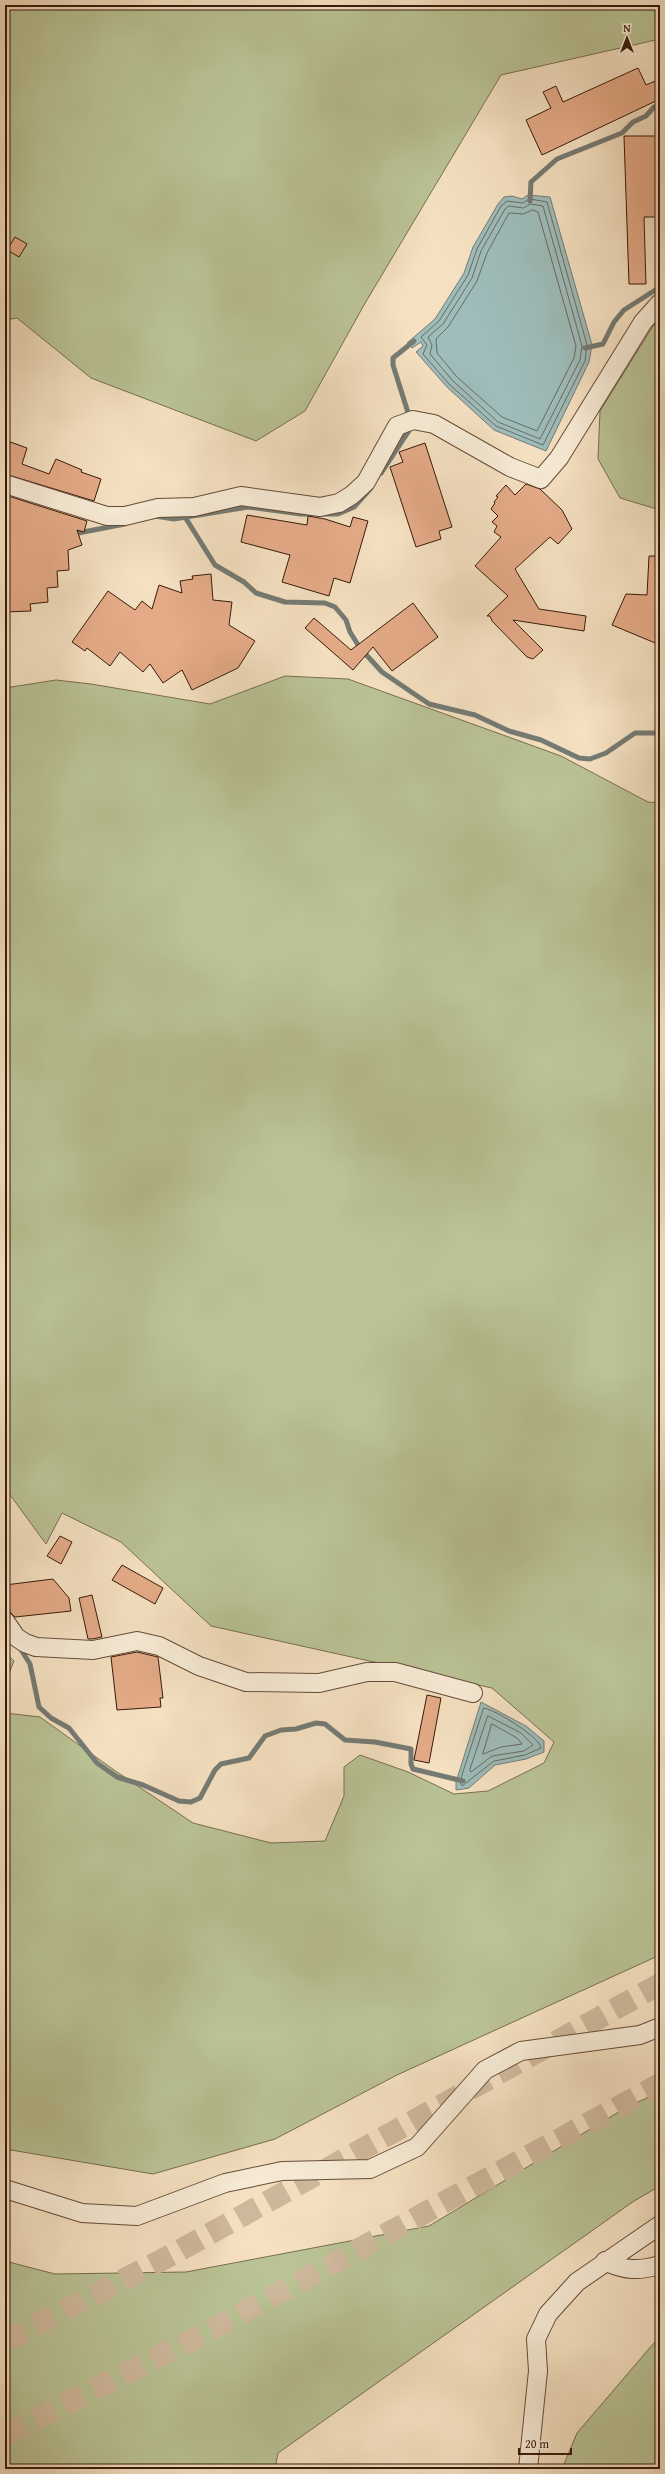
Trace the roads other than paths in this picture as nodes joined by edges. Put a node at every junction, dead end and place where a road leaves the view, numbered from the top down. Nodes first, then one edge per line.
1 (660, 303) edge
2 (5, 484) edge
3 (5, 1621) edge
4 (473, 1693) dead end
5 (660, 2027) edge
6 (5, 2188) edge
7 (660, 2226) edge
8 (605, 2261) junction
9 (660, 2265) edge
10 (528, 2469) edge

1 - 2 street
3 - 4 street
5 - 6 street
7 - 8 street
8 - 9 street
8 - 10 street

